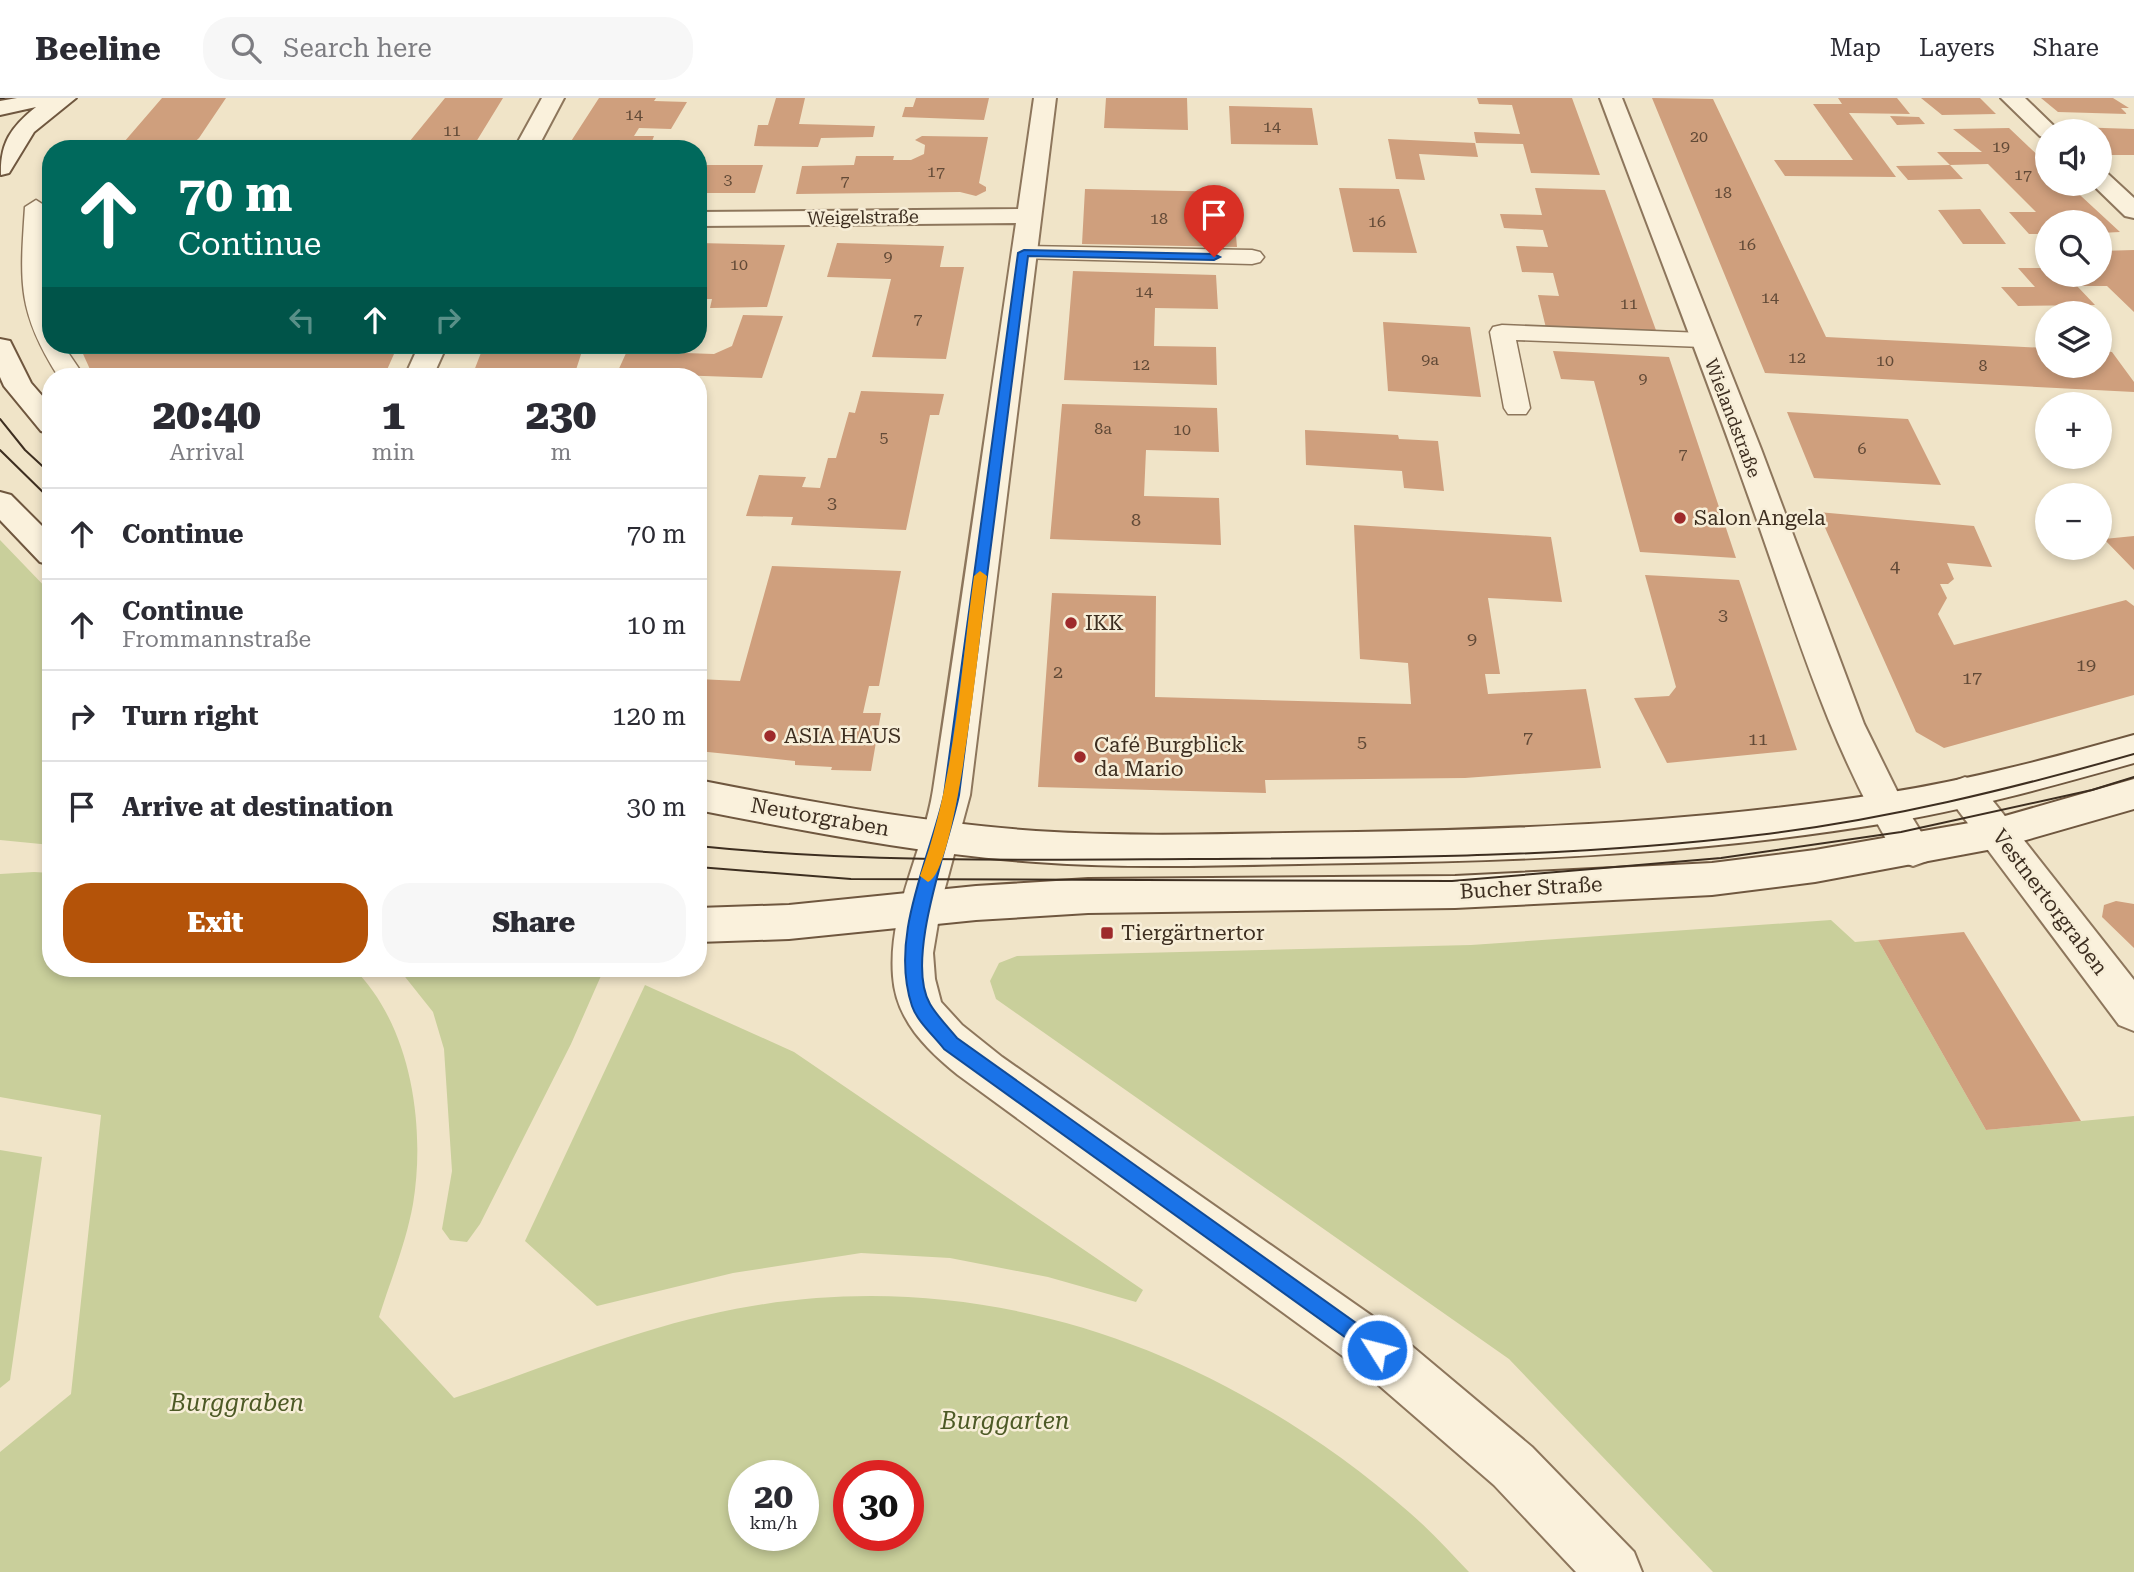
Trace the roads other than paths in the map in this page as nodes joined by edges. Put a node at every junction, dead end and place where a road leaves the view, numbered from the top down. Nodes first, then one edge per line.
1 (5, 98) edge
2 (50, 98) edge
3 (65, 98) edge
4 (553, 98) edge
5 (1045, 98) edge
6 (1611, 98) edge
7 (2012, 98) edge
8 (0, 102) edge
9 (0, 108) edge
10 (2035, 119) edge
11 (530, 140) edge
12 (0, 167) edge
13 (2112, 190) edge
14 (1, 191) edge
15 (36, 207) dead end
16 (2134, 211) edge
17 (1028, 216) junction
18 (707, 219) edge
19 (1024, 253) junction
20 (1252, 257) dead end
21 (42, 328) edge
22 (1703, 340) junction
23 (0, 347) edge
24 (1517, 408) dead end
25 (42, 414) edge
26 (0, 502) edge
27 (42, 545) edge
28 (2134, 749) edge
29 (1965, 792) junction
30 (2134, 794) edge
31 (707, 797) edge
32 (1886, 808) junction
33 (1998, 833) junction
34 (942, 838) junction
35 (1913, 850) junction
36 (920, 908) junction
37 (707, 925) edge
38 (2134, 1012) edge
39 (1614, 1572) edge

1 - 8 street
2 - 9 street
3 - 12 street
4 - 11 street
5 - 17 street
6 - 22 street, Wielandstraße
7 - 10 street
12 - 14 street
13 - 16 street
15 - 21 lane
17 - 18 street, Weigelstraße
17 - 19 street
19 - 20 lane
19 - 34 street
22 - 24 lane
22 - 32 street, Wielandstraße
23 - 25 street
26 - 27 street
28 - 29 street, Bucher Straße
29 - 32 street, Bucher Straße
29 - 33 street, Vestnertorgraben
30 - 33 street, Bucher Straße
31 - 34 street, Neutorgraben
32 - 34 street, Bucher Straße
32 - 35 street, Wielandstraße
33 - 35 street, Bucher Straße
33 - 38 street, Vestnertorgraben
34 - 36 street
35 - 36 street, Bucher Straße
36 - 37 street
36 - 39 street

